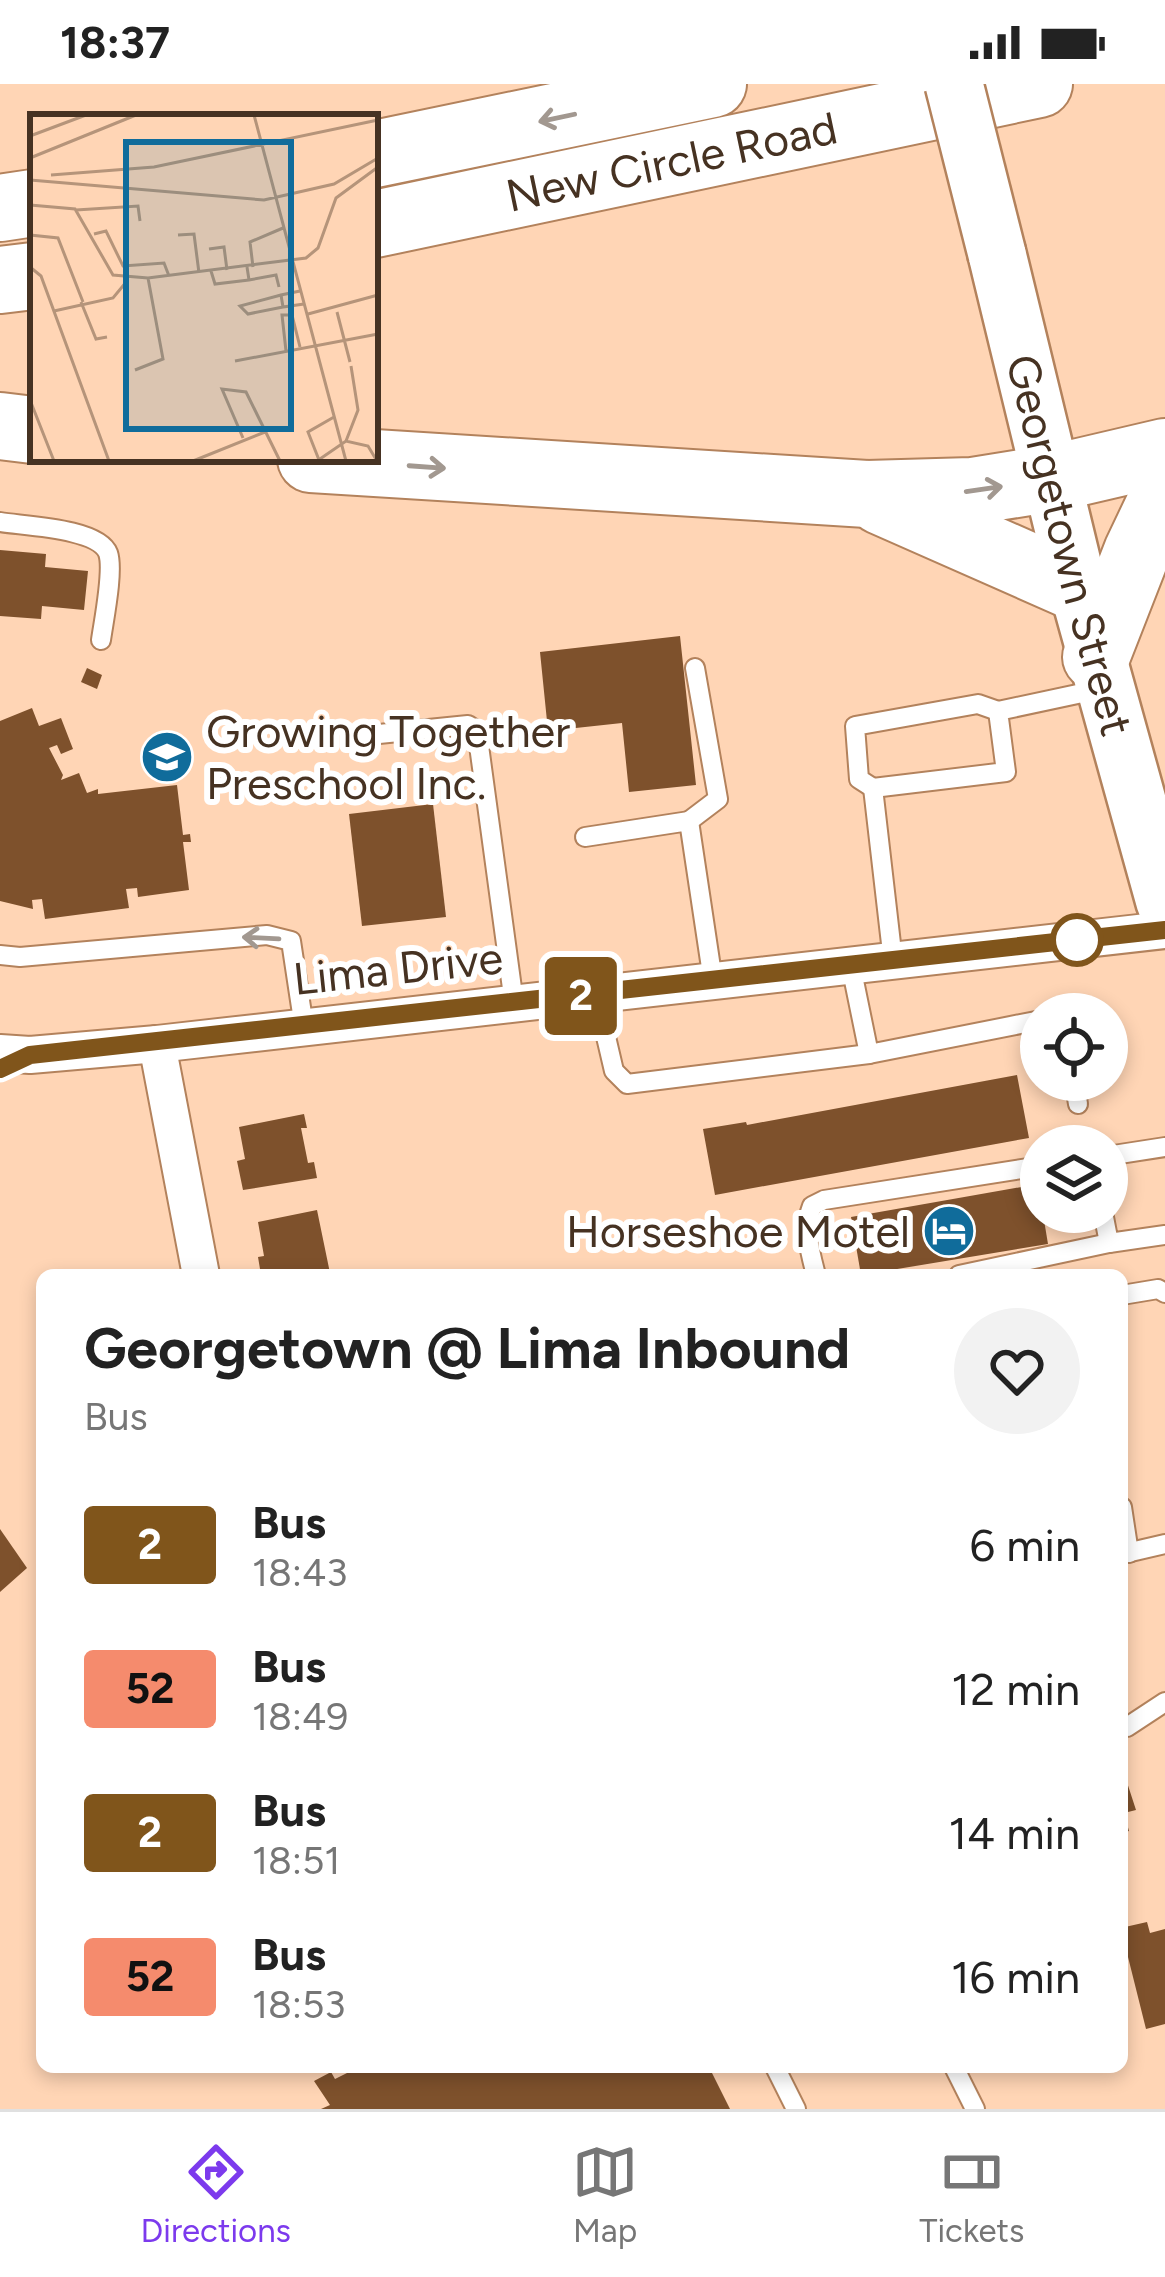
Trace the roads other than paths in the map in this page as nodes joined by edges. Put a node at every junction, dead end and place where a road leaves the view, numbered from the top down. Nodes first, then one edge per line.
1 (713, 84) edge
2 (954, 84) edge
3 (1040, 84) edge
4 (378, 153) edge
5 (30, 203) edge
6 (0, 208) edge
7 (378, 223) edge
8 (30, 276) edge
9 (0, 280) edge
10 (0, 426) edge
11 (30, 430) edge
12 (1165, 452) edge
13 (358, 462) edge
14 (1054, 478) junction
15 (1165, 493) edge
16 (867, 494) junction
17 (0, 522) edge
18 (1078, 588) junction
19 (101, 640) dead end
20 (694, 668) dead end
21 (1101, 673) junction
22 (998, 711) junction
23 (369, 735) dead end
24 (873, 788) junction
25 (689, 821) junction
26 (585, 837) dead end
27 (1165, 902) edge
28 (1165, 930) edge
29 (0, 955) edge
30 (893, 961) junction
31 (851, 966) junction
32 (713, 981) junction
33 (596, 994) junction
34 (514, 1003) junction
35 (1020, 1024) edge
36 (304, 1027) junction
37 (157, 1044) junction
38 (869, 1054) junction
39 (10, 1059) edge
40 (1078, 1101) edge
41 (1078, 1104) dead end
42 (1165, 1147) edge
43 (1128, 1153) edge
44 (1020, 1169) edge
45 (1107, 1233) edge
46 (1165, 1235) edge
47 (1109, 1243) junction
48 (200, 1269) edge
49 (815, 1269) edge
50 (987, 1269) edge
51 (1165, 1293) edge
52 (1128, 1294) edge
53 (1165, 1544) edge
54 (1128, 1553) edge
55 (1165, 1702) edge
56 (1128, 1726) edge
57 (778, 2073) edge
58 (956, 2073) edge
59 (796, 2109) edge
60 (974, 2109) edge

1 -> 4 highway, New Circle Road
2 - 14 main road, Georgetown Street, bridge
3 - 7 highway, New Circle Road
5 - 6 highway
8 - 9 highway
10 - 11 highway
12 - 14 highway
13 -> 16 highway
16 -> 14 highway
14 - 18 main road, Georgetown Street
15 - 21 highway
16 - 18 highway
17 - 19 lane
18 - 21 main road, Georgetown Street
20 - 25 lane
21 - 22 lane
21 - 27 main road, Georgetown Street
22 - 24 lane
22 - 24 lane
23 - 34 lane
24 - 30 lane
25 - 26 lane
25 - 32 lane
28 - 30 street, Lima Drive
36 -> 29 lane
30 - 31 street, Lima Drive
31 - 32 street, Lima Drive
31 - 38 lane
32 - 33 street, Lima Drive
33 - 34 street, Lima Drive
33 - 38 lane
34 - 36 street, Lima Drive
35 - 38 lane
36 - 37 street, Lima Drive
37 - 39 street, Lima Drive
37 - 48 street
40 - 41 lane
42 - 43 lane
44 - 49 lane
45 - 47 lane
46 - 47 lane
47 - 50 lane
51 - 52 lane
53 - 54 lane
55 - 56 lane
57 - 59 lane
58 - 60 lane

